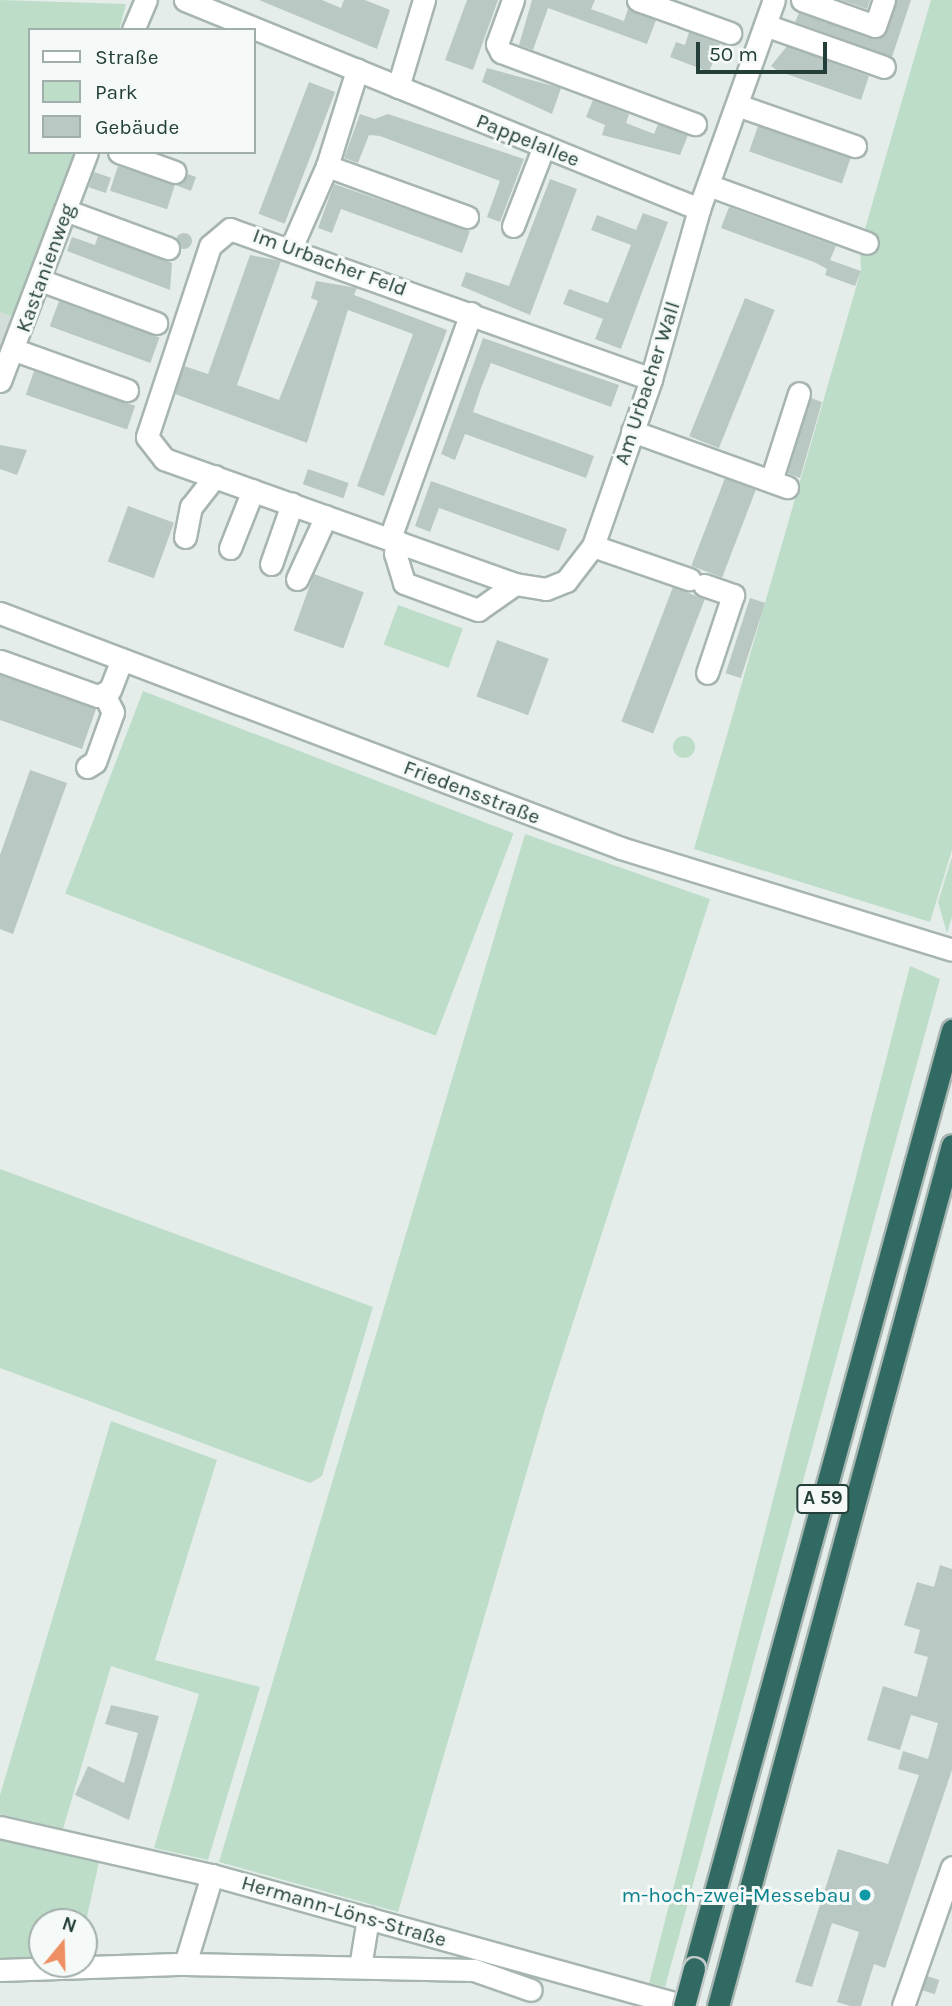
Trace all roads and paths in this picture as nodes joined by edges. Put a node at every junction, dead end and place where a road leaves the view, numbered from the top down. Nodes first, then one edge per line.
1 (146, 0) edge
2 (185, 0) edge
3 (424, 0) edge
4 (513, 0) edge
5 (638, 0) edge
6 (774, 0) edge
7 (802, 0) edge
8 (884, 0) edge
9 (765, 24) junction
10 (134, 28) edge
11 (254, 28) edge
12 (256, 29) edge
13 (730, 33) dead end
14 (884, 67) dead end
15 (357, 70) junction
16 (398, 87) junction
17 (737, 105) junction
18 (695, 124) dead end
19 (544, 146) junction
20 (855, 146) dead end
21 (86, 154) edge
22 (125, 154) edge
23 (327, 166) junction
24 (175, 172) dead end
25 (708, 186) junction
26 (699, 209) junction
27 (65, 211) junction
28 (467, 217) dead end
29 (513, 226) dead end
30 (867, 243) dead end
31 (168, 248) dead end
32 (291, 248) junction
33 (40, 280) junction
34 (471, 313) junction
35 (156, 323) dead end
36 (15, 350) junction
37 (651, 379) junction
38 (0, 381) edge
39 (127, 390) dead end
40 (799, 393) dead end
41 (632, 431) junction
42 (150, 444) joint
43 (215, 477) junction
44 (253, 490) junction
45 (292, 504) junction
46 (327, 516) junction
47 (185, 537) dead end
48 (394, 540) junction
49 (593, 545) junction
50 (230, 548) dead end
51 (271, 564) dead end
52 (297, 579) dead end
53 (515, 584) junction
54 (0, 613) edge
55 (122, 659) junction
56 (0, 661) edge
57 (707, 673) dead end
58 (104, 694) junction
59 (87, 767) dead end
60 (952, 950) edge
61 (952, 1030) edge
62 (952, 1145) edge
63 (0, 1827) edge
64 (951, 1874) edge
65 (212, 1875) junction
66 (368, 1918) junction
67 (185, 1964) junction
68 (360, 1967) junction
69 (0, 1970) edge
70 (531, 1990) dead end
71 (684, 2006) edge
72 (718, 2006) edge
73 (903, 2006) edge

1 - 10 street
2 - 11 street, Pappelallee
3 - 16 street
4 - 18 street
5 - 13 street
6 - 9 street, Am Urbacher Wall
7 - 8 street
9 - 14 street
9 - 17 street, Am Urbacher Wall
12 - 15 street, Pappelallee
15 - 16 street, Pappelallee
15 - 23 street
16 - 19 street, Pappelallee
17 - 20 street
17 - 25 street, Am Urbacher Wall
19 - 26 street, Pappelallee
19 - 29 street
21 - 27 street, Kastanienweg
22 - 24 street
23 - 28 street
23 - 32 street
25 - 26 street, Am Urbacher Wall
25 - 30 street
26 - 37 street, Am Urbacher Wall
27 - 31 street
27 - 33 street, Kastanienweg
32 - 34 street, Im Urbacher Feld
32 - 42 street, Im Urbacher Feld
33 - 35 street
33 - 36 street, Kastanienweg
34 - 37 street, Im Urbacher Feld
34 - 48 street
36 - 38 street, Kastanienweg
36 - 39 street
37 - 41 street, Am Urbacher Wall
40 - 41 street
41 - 49 street, Am Urbacher Wall
42 - 43 street, Am Urbacher Wall
43 - 44 street, Am Urbacher Wall
43 - 47 street
44 - 45 street, Am Urbacher Wall
44 - 50 street
45 - 46 street, Am Urbacher Wall
45 - 51 street
46 - 48 street, Am Urbacher Wall
46 - 52 street
48 - 53 street, Am Urbacher Wall
48 - 53 street
49 - 53 street, Am Urbacher Wall
49 - 57 street
54 - 55 street, Friedensstraße
55 - 58 street
55 - 60 street, Friedensstraße
56 - 58 street
58 - 59 street
61 - 71 highway, A 59, bridge
62 - 72 highway, A 59
63 - 65 street, Hermann-Löns-Straße
64 - 73 street
65 - 66 street, Hermann-Löns-Straße
65 - 67 street
66 - 68 street
66 - 71 street, Hermann-Löns-Straße
67 - 68 street
67 - 69 street
68 - 70 street

